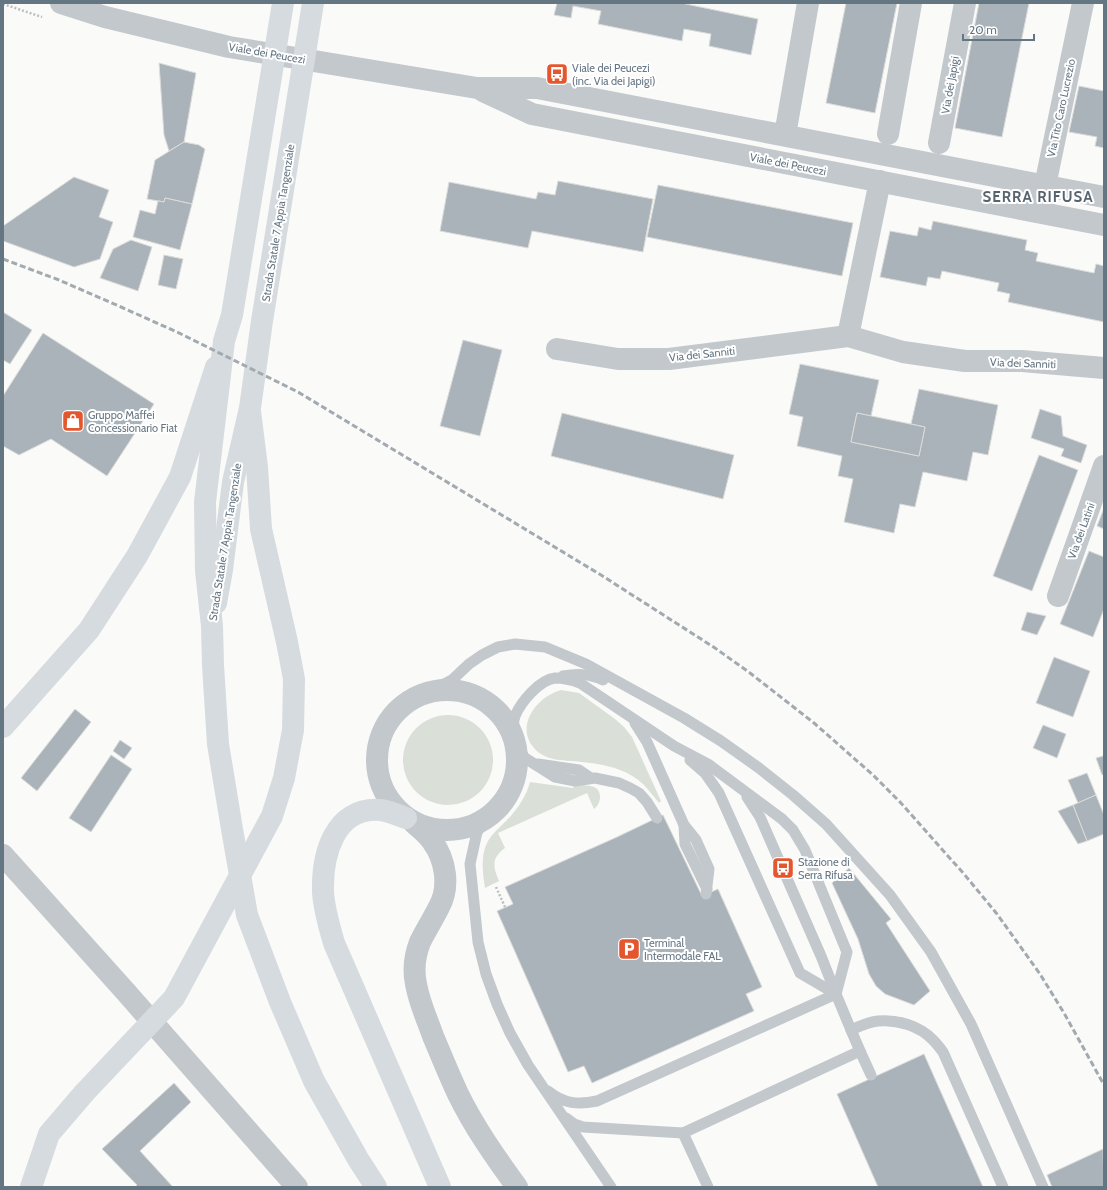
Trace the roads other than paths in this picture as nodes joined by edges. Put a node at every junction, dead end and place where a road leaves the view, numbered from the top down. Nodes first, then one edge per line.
1 (61, 3) edge
2 (283, 3) edge
3 (313, 3) edge
4 (808, 3) edge
5 (911, 3) edge
6 (965, 3) edge
7 (1083, 3) edge
8 (477, 88) junction
9 (888, 134) dead end
10 (794, 137) junction
11 (939, 143) dead end
12 (798, 165) junction
13 (880, 181) junction
14 (1046, 186) junction
15 (1104, 197) edge
16 (1040, 212) junction
17 (1104, 225) edge
18 (848, 336) junction
19 (224, 341) junction
20 (557, 349) dead end
21 (1104, 368) edge
22 (250, 408) junction
23 (1104, 466) edge
24 (1058, 596) dead end
25 (212, 626) junction
26 (555, 678) junction
27 (427, 693) junction
28 (640, 695) junction
29 (624, 713) junction
30 (3, 727) edge
31 (515, 741) junction
32 (674, 746) junction
33 (730, 779) junction
34 (657, 818) dead end
35 (486, 819) junction
36 (411, 821) junction
37 (7, 868) edge
38 (706, 892) dead end
39 (836, 994) junction
40 (851, 1030) junction
41 (860, 1051) junction
42 (871, 1075) dead end
43 (543, 1087) junction
44 (563, 1116) junction
45 (684, 1132) junction
46 (31, 1187) edge
47 (297, 1187) edge
48 (376, 1187) edge
49 (440, 1187) edge
50 (517, 1187) edge
51 (611, 1187) edge
52 (708, 1187) edge
53 (1003, 1187) edge
54 (1043, 1187) edge

1 - 8 street, Viale dei Peucezi
2 - 19 main road, Strada Statale 7 Appia Tangenziale
3 - 22 main road, Strada Statale 7 Appia Tangenziale
4 - 10 street
5 - 9 street
6 - 11 street, Via dei Japigi
7 - 14 street, Via Tito Caro Lucrezio
8 - 10 street, Viale dei Peucezi
8 - 12 street, Viale dei Peucezi
10 - 12 street
10 - 14 street, Viale dei Peucezi
12 - 13 street, Viale dei Peucezi
13 - 16 street, Viale dei Peucezi
13 - 18 street
14 - 15 street, Viale dei Peucezi
14 - 16 street, Via Tito Caro Lucrezio
16 - 17 street, Viale dei Peucezi
18 - 20 street, Via dei Sanniti
18 - 21 street, Via dei Sanniti
19 - 25 main road, Strada Statale 7 Appia Tangenziale
19 - 30 main road
22 - 25 main road, Strada Statale 7 Appia Tangenziale
22 - 46 main road
23 - 24 street, Via dei Latini
25 - 48 main road
26 - 28 lane
26 - 29 lane
26 - 31 lane
27 - 28 lane
27 - 31 street
27 - 36 street
28 - 54 lane
29 - 32 lane
29 - 38 lane
31 - 34 lane
31 - 35 street
32 - 33 lane
32 - 39 lane
33 - 39 lane
33 - 39 lane
35 - 36 street
35 - 43 lane
36 - 49 main road
36 - 50 street
37 - 47 street
39 - 40 lane
39 - 43 lane
40 - 41 lane
40 - 53 lane
41 - 42 lane
41 - 45 lane
43 - 44 lane
44 - 45 lane
44 - 51 lane
45 - 52 lane

